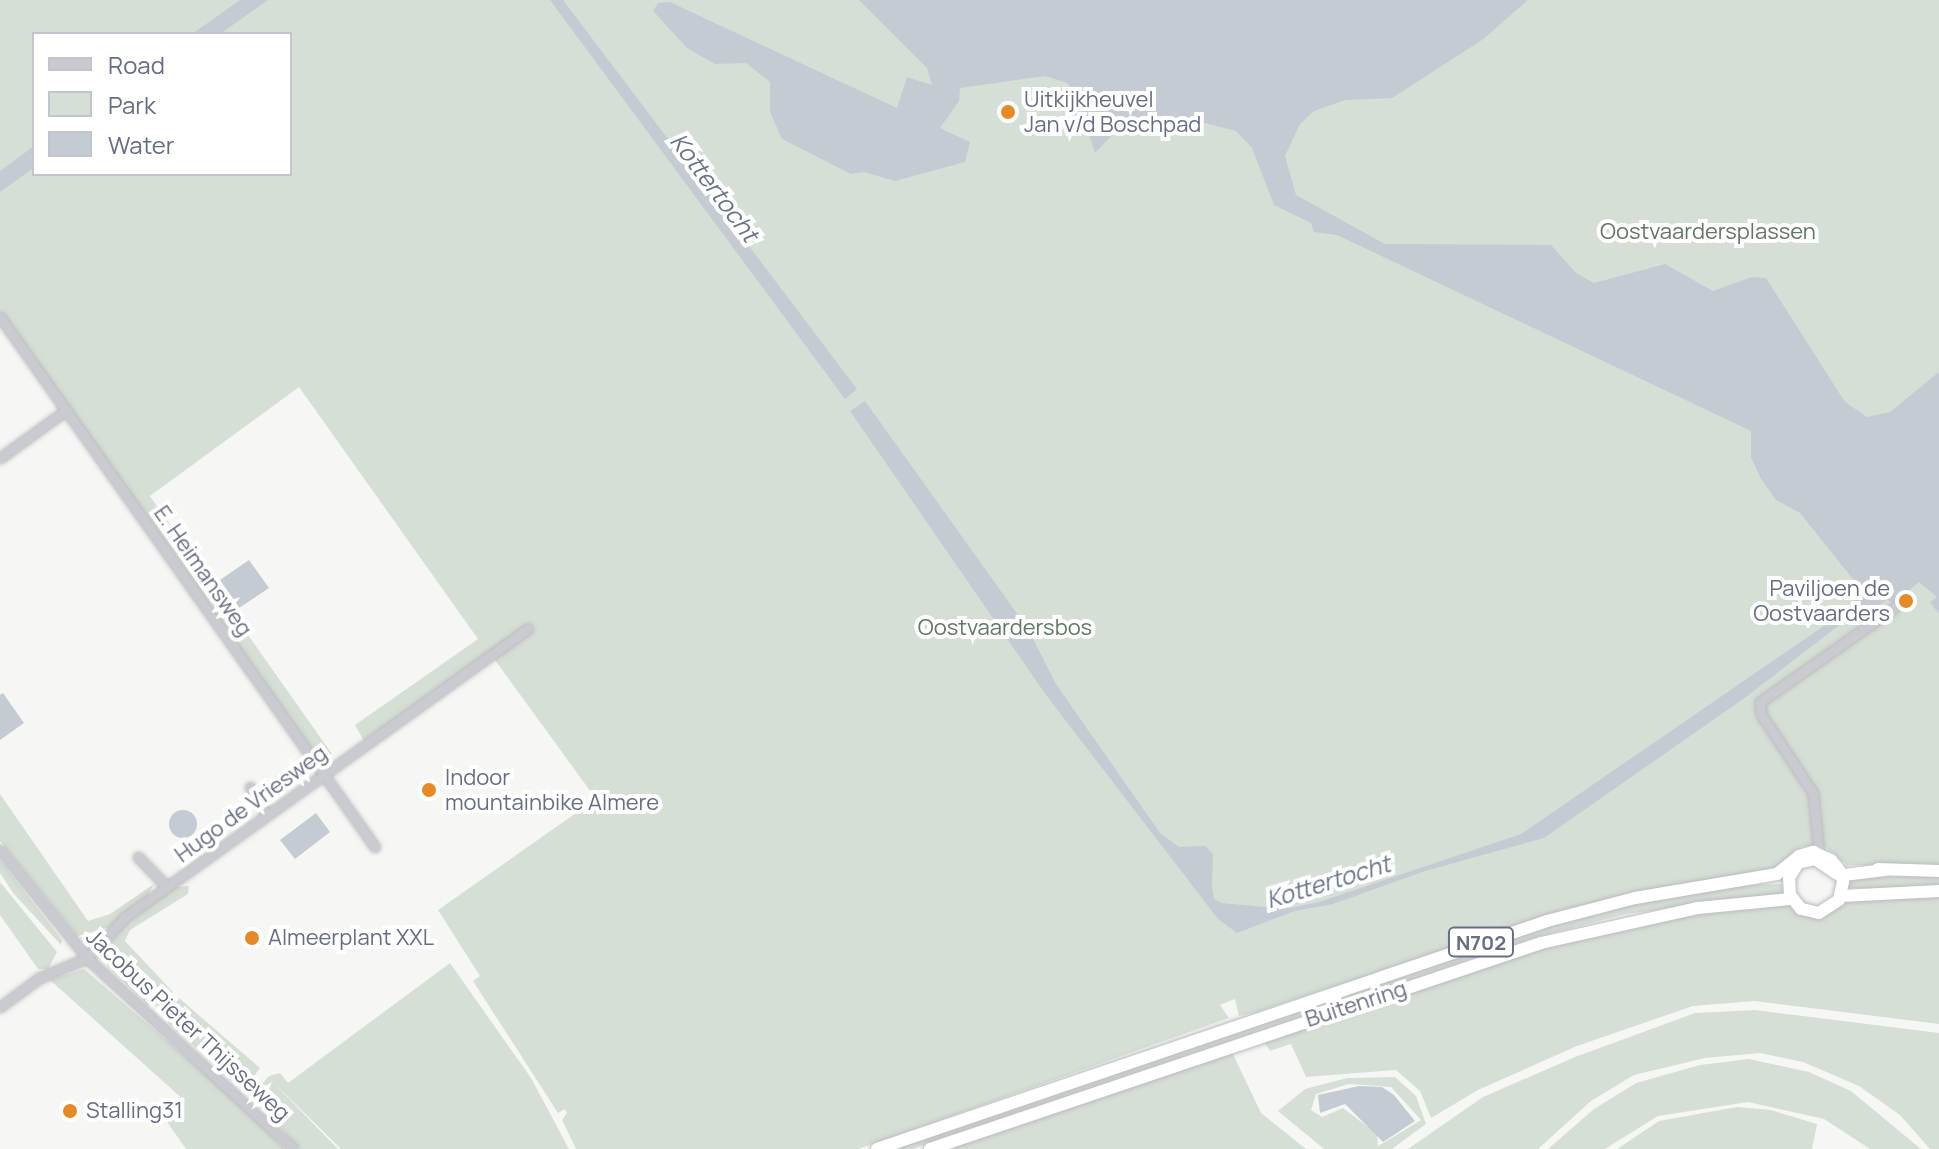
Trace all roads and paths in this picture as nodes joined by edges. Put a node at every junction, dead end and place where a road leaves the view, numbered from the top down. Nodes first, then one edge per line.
1 (0, 317) edge
2 (66, 410) junction
3 (0, 458) edge
4 (1895, 607) dead end
5 (527, 629) dead end
6 (323, 775) junction
7 (250, 787) dead end
8 (267, 815) junction
9 (375, 847) dead end
10 (0, 850) edge
11 (1810, 856) junction
12 (138, 857) dead end
13 (1789, 870) junction
14 (1839, 870) junction
15 (1939, 871) edge
16 (167, 887) junction
17 (1939, 891) edge
18 (1841, 896) junction
19 (1791, 899) junction
20 (87, 958) junction
21 (0, 1007) edge
22 (293, 1149) edge
23 (877, 1149) edge
24 (930, 1149) edge

1 - 2 street, E. Heimansweg
2 - 3 street
2 - 6 street, E. Heimansweg
4 - 11 street
5 - 6 street, Hugo de Vriesweg
6 - 8 street, Hugo de Vriesweg
6 - 9 street, E. Heimansweg
7 - 8 street
8 - 16 street, Hugo de Vriesweg
10 - 20 street, Jacobus Pieter Thijsseweg
11 - 13 highway, N702
11 - 14 highway
12 - 16 street
13 - 19 highway
13 - 23 highway, Buitenring / N702
14 - 15 highway
14 - 18 highway
16 - 20 street, Hugo de Vriesweg
17 - 18 highway, N702
18 - 19 highway, N702
19 - 24 highway, Buitenring / N702
20 - 21 street, Hugo de Vriesweg
20 - 22 street, Jacobus Pieter Thijsseweg

